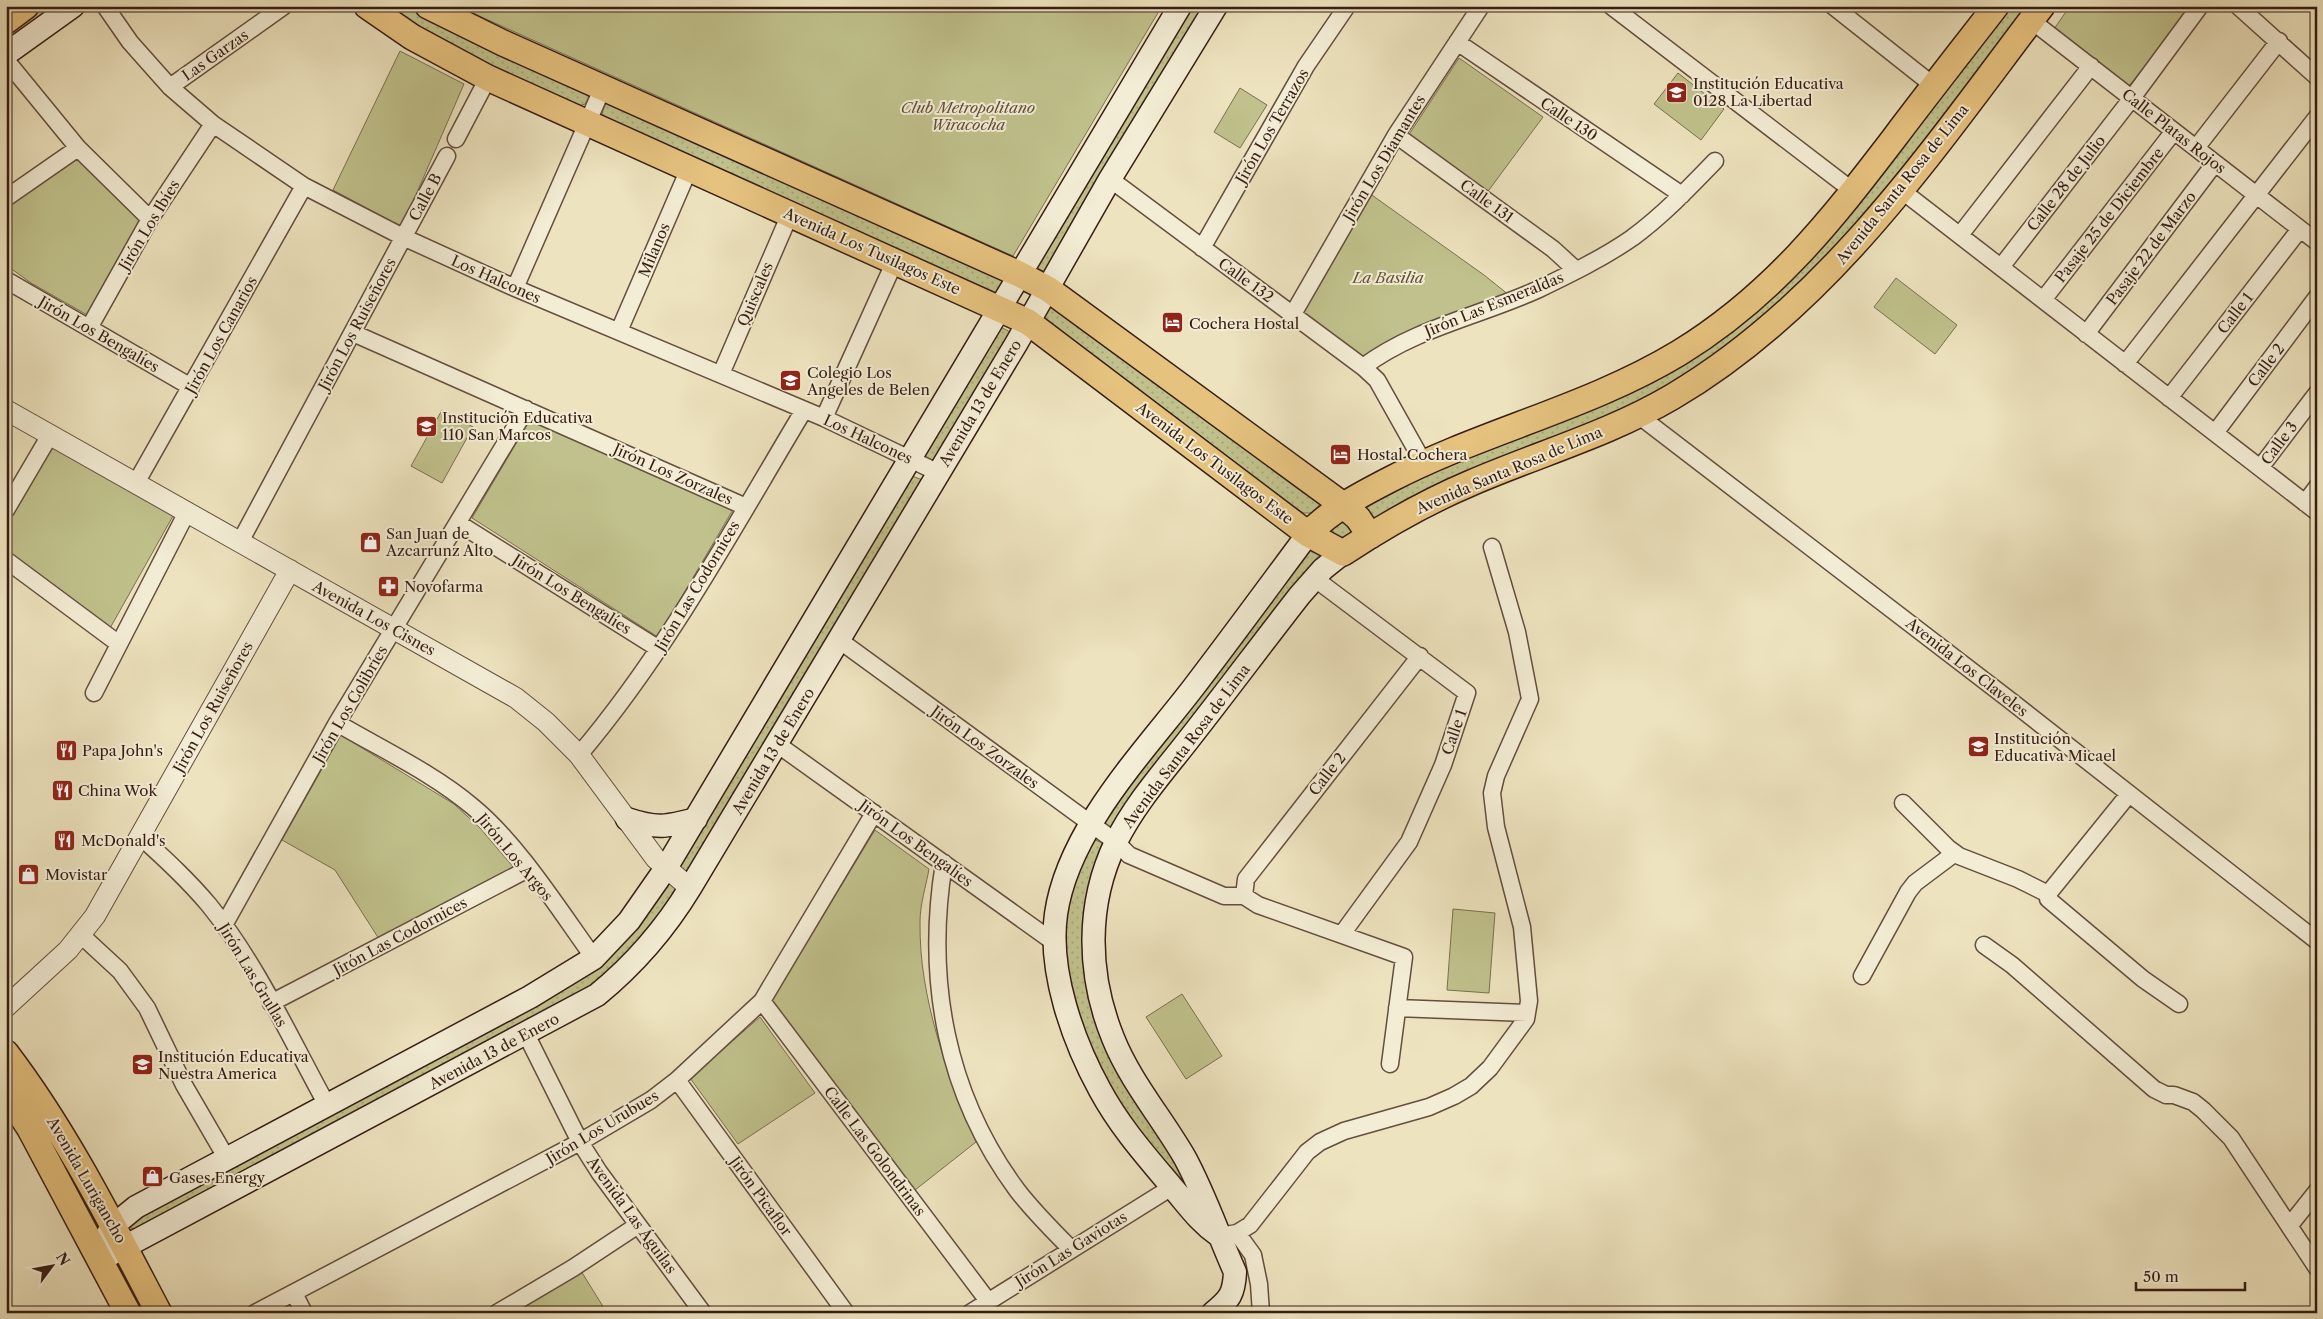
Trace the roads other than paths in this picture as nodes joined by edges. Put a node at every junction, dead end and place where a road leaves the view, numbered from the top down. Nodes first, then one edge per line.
1 (26, 6) edge
2 (73, 6) edge
3 (105, 6) edge
4 (284, 6) edge
5 (367, 6) edge
6 (428, 6) edge
7 (1180, 6) edge
8 (1216, 6) edge
9 (1346, 6) edge
10 (1481, 6) edge
11 (1611, 6) edge
12 (1833, 6) edge
13 (1996, 6) edge
14 (2200, 6) edge
15 (2238, 6) edge
16 (2037, 13) edge
17 (6, 21) edge
18 (2279, 41) junction
19 (1457, 42) junction
20 (6, 54) edge
21 (6, 60) edge
22 (2091, 66) junction
23 (2317, 77) edge
24 (488, 78) junction
25 (1934, 86) junction
26 (170, 87) junction
27 (603, 87) junction
28 (2132, 98) junction
29 (2317, 117) edge
30 (588, 123) junction
31 (213, 124) junction
32 (2174, 131) junction
33 (1396, 135) junction
34 (456, 139) dead end
35 (78, 148) junction
36 (2196, 148) junction
37 (447, 156) dead end
38 (1715, 161) dead end
39 (2215, 162) junction
40 (688, 169) junction
41 (1110, 179) junction
42 (304, 186) junction
43 (1901, 190) junction
44 (1853, 191) junction
45 (1682, 195) junction
46 (2257, 196) junction
47 (6, 198) edge
48 (790, 214) junction
49 (150, 219) junction
50 (2300, 229) junction
51 (1960, 235) junction
52 (403, 238) junction
53 (2317, 242) edge
54 (1202, 248) junction
55 (895, 261) junction
56 (2001, 267) junction
57 (1576, 270) junction
58 (1019, 274) junction
59 (6, 280) edge
60 (515, 288) junction
61 (1048, 289) junction
62 (2317, 297) edge
63 (2043, 300) junction
64 (999, 308) junction
65 (1293, 314) junction
66 (1028, 322) junction
67 (89, 328) junction
68 (619, 331) junction
69 (353, 333) junction
70 (2086, 334) junction
71 (2125, 364) junction
72 (1362, 367) junction
73 (720, 374) junction
74 (192, 387) junction
75 (2317, 393) edge
76 (2170, 398) junction
77 (526, 409) junction
78 (6, 410) edge
79 (804, 410) junction
80 (1638, 414) junction
81 (824, 418) junction
82 (2215, 433) junction
83 (50, 435) junction
84 (910, 458) junction
85 (1423, 462) junction
86 (2260, 468) junction
87 (939, 473) junction
88 (136, 484) junction
89 (2317, 487) edge
90 (1343, 505) junction
91 (746, 507) junction
92 (2311, 508) edge
93 (6, 510) edge
94 (187, 512) junction
95 (458, 523) junction
96 (1308, 534) junction
97 (1370, 536) junction
98 (240, 542) junction
99 (1492, 548) dead end
100 (1343, 553) junction
101 (6, 560) edge
102 (290, 570) junction
103 (1314, 578) junction
104 (394, 629) junction
105 (119, 644) junction
106 (847, 646) junction
107 (660, 649) junction
108 (1420, 656) junction
109 (94, 693) dead end
110 (337, 723) junction
111 (777, 744) junction
112 (579, 755) junction
113 (2128, 794) junction
114 (1903, 803) dead end
115 (874, 813) junction
116 (627, 819) junction
117 (696, 819) junction
118 (1092, 825) junction
119 (141, 837) junction
120 (1116, 842) junction
121 (1955, 853) junction
122 (944, 864) junction
123 (666, 868) junction
124 (528, 869) junction
125 (690, 888) junction
126 (2048, 894) junction
127 (1244, 896) junction
128 (224, 925) junction
129 (1342, 934) junction
130 (81, 935) junction
131 (2317, 941) edge
132 (1055, 943) junction
133 (1984, 945) dead end
134 (594, 958) junction
135 (1862, 976) dead end
136 (762, 1001) junction
137 (271, 1004) junction
138 (2179, 1004) dead end
139 (6, 1007) edge
140 (1397, 1008) junction
141 (1527, 1013) junction
142 (526, 1034) junction
143 (6, 1053) edge
144 (1390, 1064) dead end
145 (677, 1080) junction
146 (6, 1092) edge
147 (327, 1105) junction
148 (580, 1142) junction
149 (227, 1159) junction
150 (1172, 1187) junction
151 (2317, 1190) edge
152 (638, 1225) junction
153 (2290, 1225) junction
154 (1228, 1234) junction
155 (119, 1236) junction
156 (1071, 1249) junction
157 (97, 1256) junction
158 (2317, 1268) edge
159 (294, 1293) junction
160 (988, 1301) junction
161 (128, 1313) edge
162 (159, 1313) edge
163 (255, 1313) edge
164 (304, 1313) edge
165 (497, 1313) edge
166 (704, 1313) edge
167 (846, 1313) edge
168 (970, 1313) edge
169 (1213, 1313) edge
170 (1261, 1313) edge

1 - 17 main road
2 - 20 main road
3 - 26 street, Los Halcones
4 - 26 street, Las Garzas
5 - 24 main road, Avenida Los Tusilagos Este
6 - 27 main road
7 - 58 main road, Avenida 13 de Enero
8 - 41 main road, Avenida 13 de Enero
9 - 54 street, Jirón Los Terrazos
10 - 19 street, Jirón Los Diamantes
11 - 44 street
12 - 25 street
13 - 25 main road, Avenida Santa Rosa de Lima
14 - 28 street
15 - 18 street
16 - 22 street, Calle Platas Rojos
16 - 43 main road, Avenida Santa Rosa de Lima
18 - 23 street
18 - 36 street
19 - 33 street, Jirón Los Diamantes
19 - 45 street, Calle 130
21 - 35 street
22 - 28 street, Calle Platas Rojos
22 - 51 street
24 - 30 main road, Avenida Los Tusilagos Este
24 - 34 street
25 - 44 main road, Avenida Santa Rosa de Lima
26 - 31 street, Los Halcones
27 - 30 street
27 - 58 main road
28 - 32 street, Calle Platas Rojos
28 - 56 street, Calle 28 de Julio
29 - 46 street
30 - 40 main road, Avenida Los Tusilagos Este
30 - 60 street
31 - 42 street, Los Halcones
31 - 49 street, Jirón Los Ibíes
32 - 36 street, Calle Platas Rojos
32 - 63 street, Pasaje 25 de Diciembre
33 - 57 street, Calle 131
33 - 65 street, Jirón Los Diamantes
35 - 47 street
35 - 49 street
36 - 39 street, Calle Platas Rojos
37 - 52 street, Calle B
38 - 45 street, Jirón Las Esmeraldas
39 - 46 street, Calle Platas Rojos
39 - 70 street, Pasaje 22 de Marzo
40 - 48 main road, Avenida Los Tusilagos Este
40 - 68 street, Milanos
41 - 54 street, Calle 132
41 - 61 main road, Avenida 13 de Enero
42 - 52 street, Los Halcones
42 - 74 street, Jirón Los Canarios
43 - 51 street
43 - 80 main road, Avenida Santa Rosa de Lima
44 - 85 main road, Avenida Santa Rosa de Lima
45 - 57 street, Jirón Las Esmeraldas
46 - 50 street, Calle Platas Rojos
46 - 71 street
48 - 55 main road, Avenida Los Tusilagos Este
48 - 73 street, Quiscales
49 - 67 street, Jirón Los Ibíes
50 - 53 street, Calle Platas Rojos
50 - 76 street, Calle 1
51 - 56 street
52 - 60 street, Los Halcones
52 - 69 street, Jirón Los Ruiseñores
54 - 65 street, Calle 132
55 - 64 main road, Avenida Los Tusilagos Este
55 - 81 street
56 - 63 street
57 - 72 street, Jirón Las Esmeraldas
58 - 61 main road
58 - 64 main road, Avenida 13 de Enero
59 - 67 street, Jirón Los Bengalíes
60 - 68 street, Los Halcones
61 - 66 main road, Avenida 13 de Enero
61 - 90 main road
62 - 82 street, Calle 2
63 - 70 street
64 - 66 main road, Avenida Los Tusilagos Este
64 - 84 main road, Avenida 13 de Enero
65 - 72 street, Calle 132
66 - 87 main road, Avenida 13 de Enero
66 - 96 main road, Avenida Los Tusilagos Este
67 - 74 street, Jirón Los Bengalíes
68 - 73 street, Los Halcones
69 - 77 street, Jirón Los Zorzales
69 - 98 street, Jirón Los Ruiseñores
70 - 71 street
71 - 76 street
72 - 85 street, Calle 132
73 - 79 street, Los Halcones
74 - 88 street, Jirón Los Canarios
75 - 86 street, Calle 3
76 - 82 street
77 - 91 street, Jirón Los Zorzales
77 - 95 street, Jirón Los Colibríes
78 - 83 street, Avenida Los Cisnes
79 - 81 street, Los Halcones
79 - 91 street, Jirón Las Codornices
80 - 97 main road, Avenida Santa Rosa de Lima
80 - 113 street, Avenida Los Claveles
81 - 84 street, Los Halcones
82 - 86 street
83 - 88 street, Avenida Los Cisnes
83 - 93 street
84 - 87 street, Los Halcones
84 - 117 main road, Avenida 13 de Enero
85 - 90 main road, Avenida Santa Rosa de Lima
86 - 92 street
87 - 106 main road, Avenida 13 de Enero
88 - 94 street, Avenida Los Cisnes
89 - 92 street
90 - 96 main road, Avenida Santa Rosa de Lima
90 - 97 main road
91 - 107 street, Jirón Las Codornices
94 - 98 street, Avenida Los Cisnes
94 - 105 street
95 - 104 street, Jirón Los Colibríes
95 - 107 street, Jirón Los Bengalíes
96 - 100 main road, Avenida Los Tusilagos Este
96 - 118 main road, Avenida Santa Rosa de Lima
97 - 100 main road, Avenida Santa Rosa de Lima
98 - 102 street, Avenida Los Cisnes
99 - 141 street
100 - 103 main road, Avenida Santa Rosa de Lima
101 - 105 street
102 - 104 street, Avenida Los Cisnes
102 - 119 street, Jirón Los Ruiseñores
103 - 108 street, Calle 1
103 - 120 main road, Avenida Santa Rosa de Lima
104 - 110 street, Jirón Los Colibríes
104 - 112 street, Avenida Los Cisnes
105 - 109 street
106 - 111 main road, Avenida 13 de Enero
106 - 118 street, Jirón Los Zorzales
107 - 112 street, Jirón Las Codornices
108 - 127 street, Calle 2
108 - 129 street, Calle 1
110 - 124 street, Jirón Los Argos
110 - 128 street, Jirón Los Colibríes
111 - 115 street, Jirón Los Bengalíes
111 - 125 main road, Avenida 13 de Enero
112 - 116 street, Avenida Los Cisnes
113 - 126 street
113 - 131 street, Avenida Los Claveles
114 - 121 street
115 - 122 street, Jirón Los Bengalíes
115 - 136 street, Jirón Los Urubues
116 - 117 main road
116 - 123 street, Avenida Los Cisnes
117 - 123 main road, Avenida 13 de Enero
118 - 120 street, Jirón Los Zorzales
118 - 132 main road, Avenida Santa Rosa de Lima
119 - 128 street, Jirón Las Grullas
119 - 130 street, Jirón Los Ruiseñores
120 - 127 street, Jirón Los Zorzales
120 - 154 main road, Avenida Santa Rosa de Lima
121 - 126 street
121 - 135 street
122 - 132 street, Jirón Los Bengalíes
122 - 156 street
123 - 125 street, Avenida Los Cisnes
123 - 134 main road, Avenida 13 de Enero
124 - 134 street, Jirón Los Argos
124 - 137 street, Jirón Las Codornices
125 - 142 main road, Avenida 13 de Enero
126 - 138 street
127 - 129 street
128 - 137 street, Jirón Las Grullas
129 - 140 street
130 - 139 street, Jirón Los Ruiseñores
130 - 149 street
132 - 150 main road, Avenida Santa Rosa de Lima
133 - 153 street
134 - 147 main road, Avenida 13 de Enero
136 - 145 street, Jirón Los Urubues
136 - 160 street, Calle Las Golondrinas
137 - 147 street, Jirón Las Grullas
140 - 141 street
140 - 144 street
141 - 154 street
142 - 148 street, Avenida Las Águilas
142 - 155 main road, Avenida 13 de Enero
143 - 155 main road, Avenida Lurigancho
145 - 148 street, Jirón Los Urubues
145 - 167 street, Jirón Picaflor
146 - 157 main road, Avenida Lurigancho
147 - 149 main road, Avenida 13 de Enero
148 - 152 street, Avenida Las Águilas
148 - 159 street, Jirón Los Urubues
149 - 155 main road, Avenida 13 de Enero
150 - 154 main road, Avenida Santa Rosa de Lima
150 - 156 street, Jirón Las Gaviotas
151 - 153 street
152 - 165 street
152 - 166 street, Avenida Las Águilas
153 - 158 street
154 - 169 main road
154 - 170 street
155 - 157 main road, Avenida 13 de Enero
155 - 162 main road, Avenida Lurigancho
156 - 160 street, Jirón Las Gaviotas
157 - 161 main road, Avenida Lurigancho
159 - 163 street, Jirón Los Urubues
159 - 164 street
160 - 168 street, Jirón Las Gaviotas

